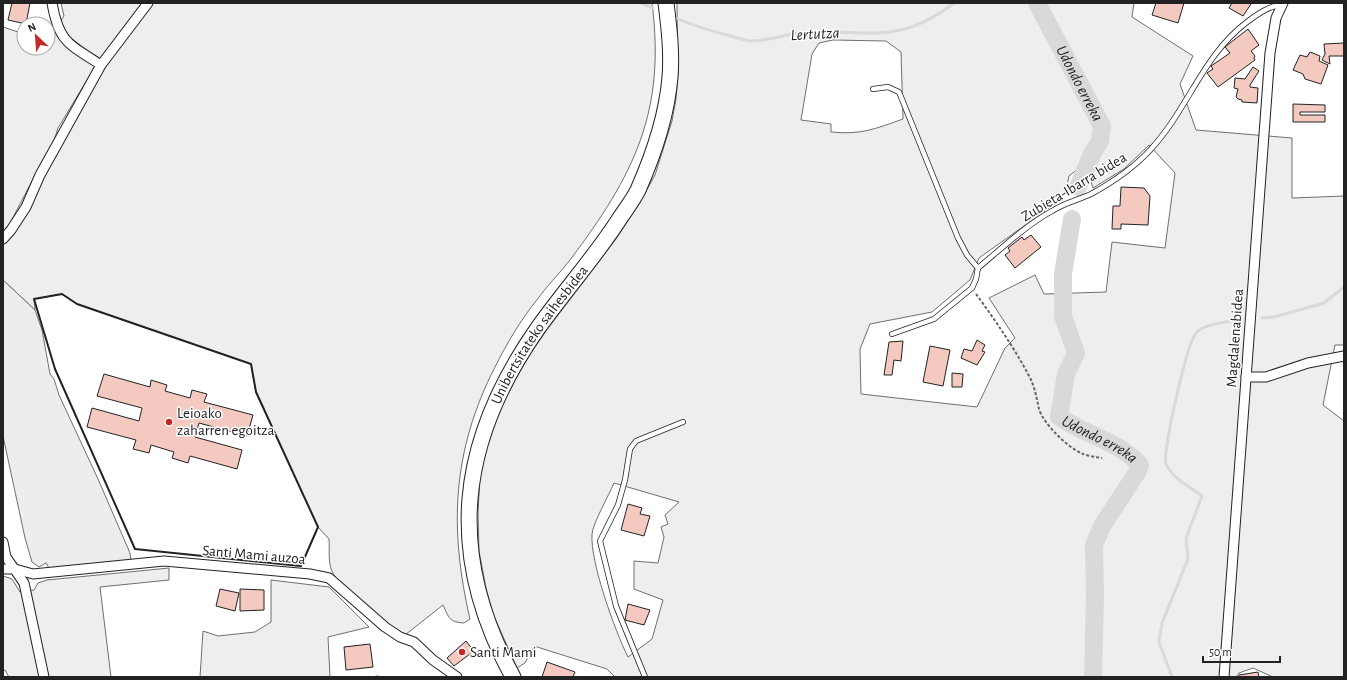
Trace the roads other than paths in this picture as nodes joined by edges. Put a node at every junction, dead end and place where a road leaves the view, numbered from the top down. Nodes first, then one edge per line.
1 (52, 3) edge
2 (148, 3) edge
3 (658, 3) edge
4 (666, 3) edge
5 (1282, 4) edge
6 (101, 65) junction
7 (873, 89) dead end
8 (3, 238) edge
9 (978, 268) junction
10 (892, 334) dead end
11 (1344, 356) edge
12 (1246, 377) junction
13 (684, 422) dead end
14 (3, 542) edge
15 (3, 569) edge
16 (15, 569) junction
17 (44, 677) edge
18 (457, 677) edge
19 (503, 677) edge
20 (513, 677) edge
21 (646, 677) edge
22 (1224, 677) edge

1 - 6 street
2 - 6 street
3 - 19 main road, Unibertsitateko saihesbidea
4 - 20 main road, Unibertsitateko saihesbidea
5 - 9 lane, Zubieta-Ibarra bidea
5 - 12 street, Magdalenabidea
6 - 8 street
7 - 9 lane
9 - 10 lane
11 - 12 street
12 - 22 street, Magdalenabidea
13 - 21 lane
14 - 16 street
15 - 16 street, Santi Mami auzoa
16 - 17 street
16 - 18 street, Santi Mami auzoa

